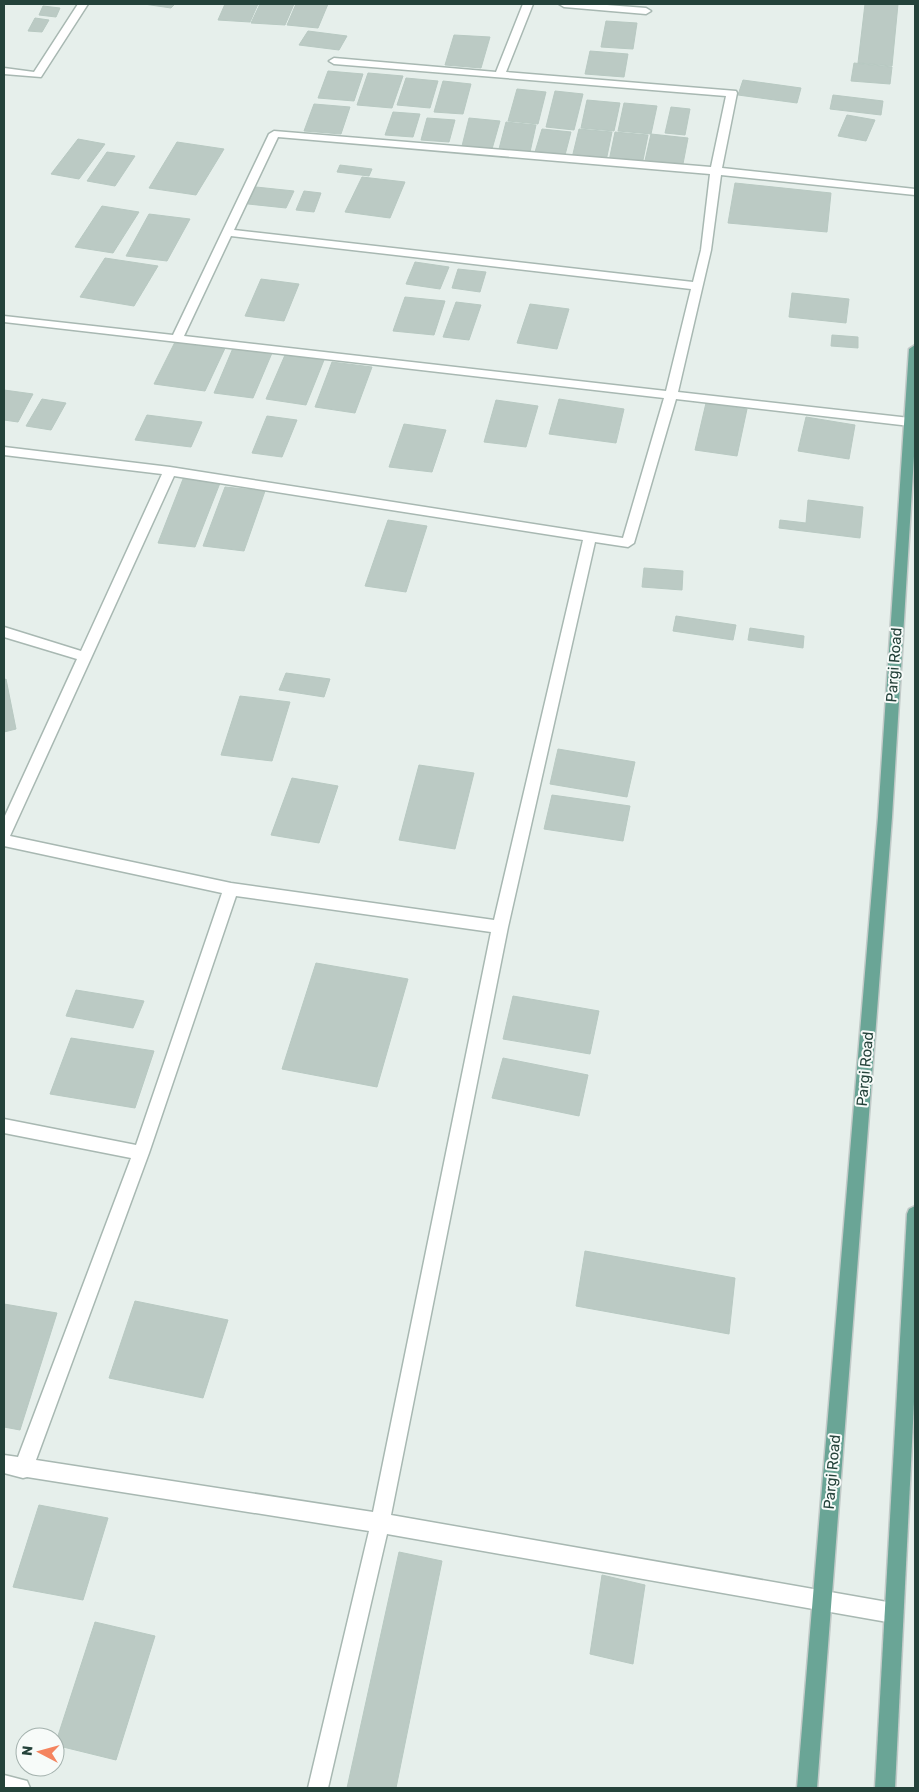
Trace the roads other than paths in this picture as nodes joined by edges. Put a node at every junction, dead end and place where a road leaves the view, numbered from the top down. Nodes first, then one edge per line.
1 (83, 4) edge
2 (528, 4) edge
3 (564, 4) edge
4 (646, 11) dead end
5 (334, 61) dead end
6 (4, 71) edge
7 (500, 75) junction
8 (716, 171) junction
9 (915, 192) edge
10 (227, 232) junction
11 (697, 286) junction
12 (4, 319) edge
13 (177, 338) junction
14 (915, 349) edge
15 (671, 395) junction
16 (910, 422) junction
17 (4, 451) edge
18 (170, 471) junction
19 (590, 537) junction
20 (909, 551) edge
21 (4, 632) edge
22 (85, 657) junction
23 (4, 833) edge
24 (4, 840) edge
25 (231, 890) junction
26 (500, 927) junction
27 (4, 1126) edge
28 (142, 1153) junction
29 (915, 1214) edge
30 (4, 1464) edge
31 (23, 1468) junction
32 (380, 1523) junction
33 (822, 1601) junction
34 (893, 1613) junction
35 (4, 1785) edge
36 (20, 1788) edge
37 (318, 1788) edge
38 (807, 1788) edge
39 (885, 1788) edge

1 - 6 street
2 - 7 street
3 - 4 street
5 - 7 street
7 - 8 street
8 - 9 street
8 - 10 street
8 - 11 street
10 - 11 street
10 - 13 street
11 - 15 street
12 - 13 street
13 - 15 street
14 - 16 main road, Pargi Road
15 - 16 street
15 - 19 street
16 - 20 main road, Pargi Road
17 - 18 street
18 - 19 street
18 - 22 street
19 - 26 street
20 - 33 main road, Pargi Road
21 - 22 street
22 - 23 street
24 - 25 street
25 - 26 street
25 - 28 street
26 - 32 street
27 - 28 street
28 - 31 street
29 - 34 main road
30 - 31 street
31 - 32 street
32 - 33 street
32 - 37 street
33 - 34 street
33 - 38 main road, Pargi Road
34 - 39 main road
35 - 36 street

